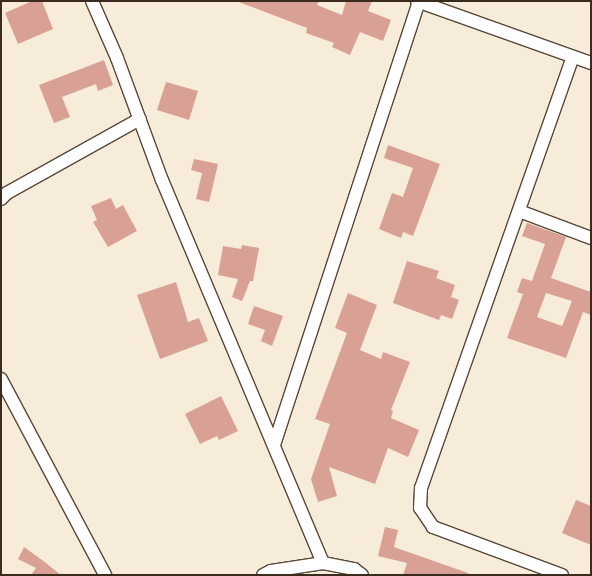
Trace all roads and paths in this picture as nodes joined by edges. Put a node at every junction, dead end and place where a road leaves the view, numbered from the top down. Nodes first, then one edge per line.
1 (92, 1) edge
2 (418, 1) edge
3 (573, 57) junction
4 (591, 63) edge
5 (140, 119) junction
6 (1, 199) edge
7 (519, 212) junction
8 (591, 238) edge
9 (1, 379) edge
10 (274, 445) junction
11 (323, 563) junction
12 (105, 575) edge
13 (264, 575) edge
14 (362, 575) edge
15 (562, 575) edge

1 - 5 street
2 - 3 street
2 - 10 street
3 - 4 street
3 - 7 street
5 - 6 street
5 - 10 street
7 - 8 street
7 - 15 street
9 - 12 street
10 - 11 street
11 - 13 street
11 - 14 street

